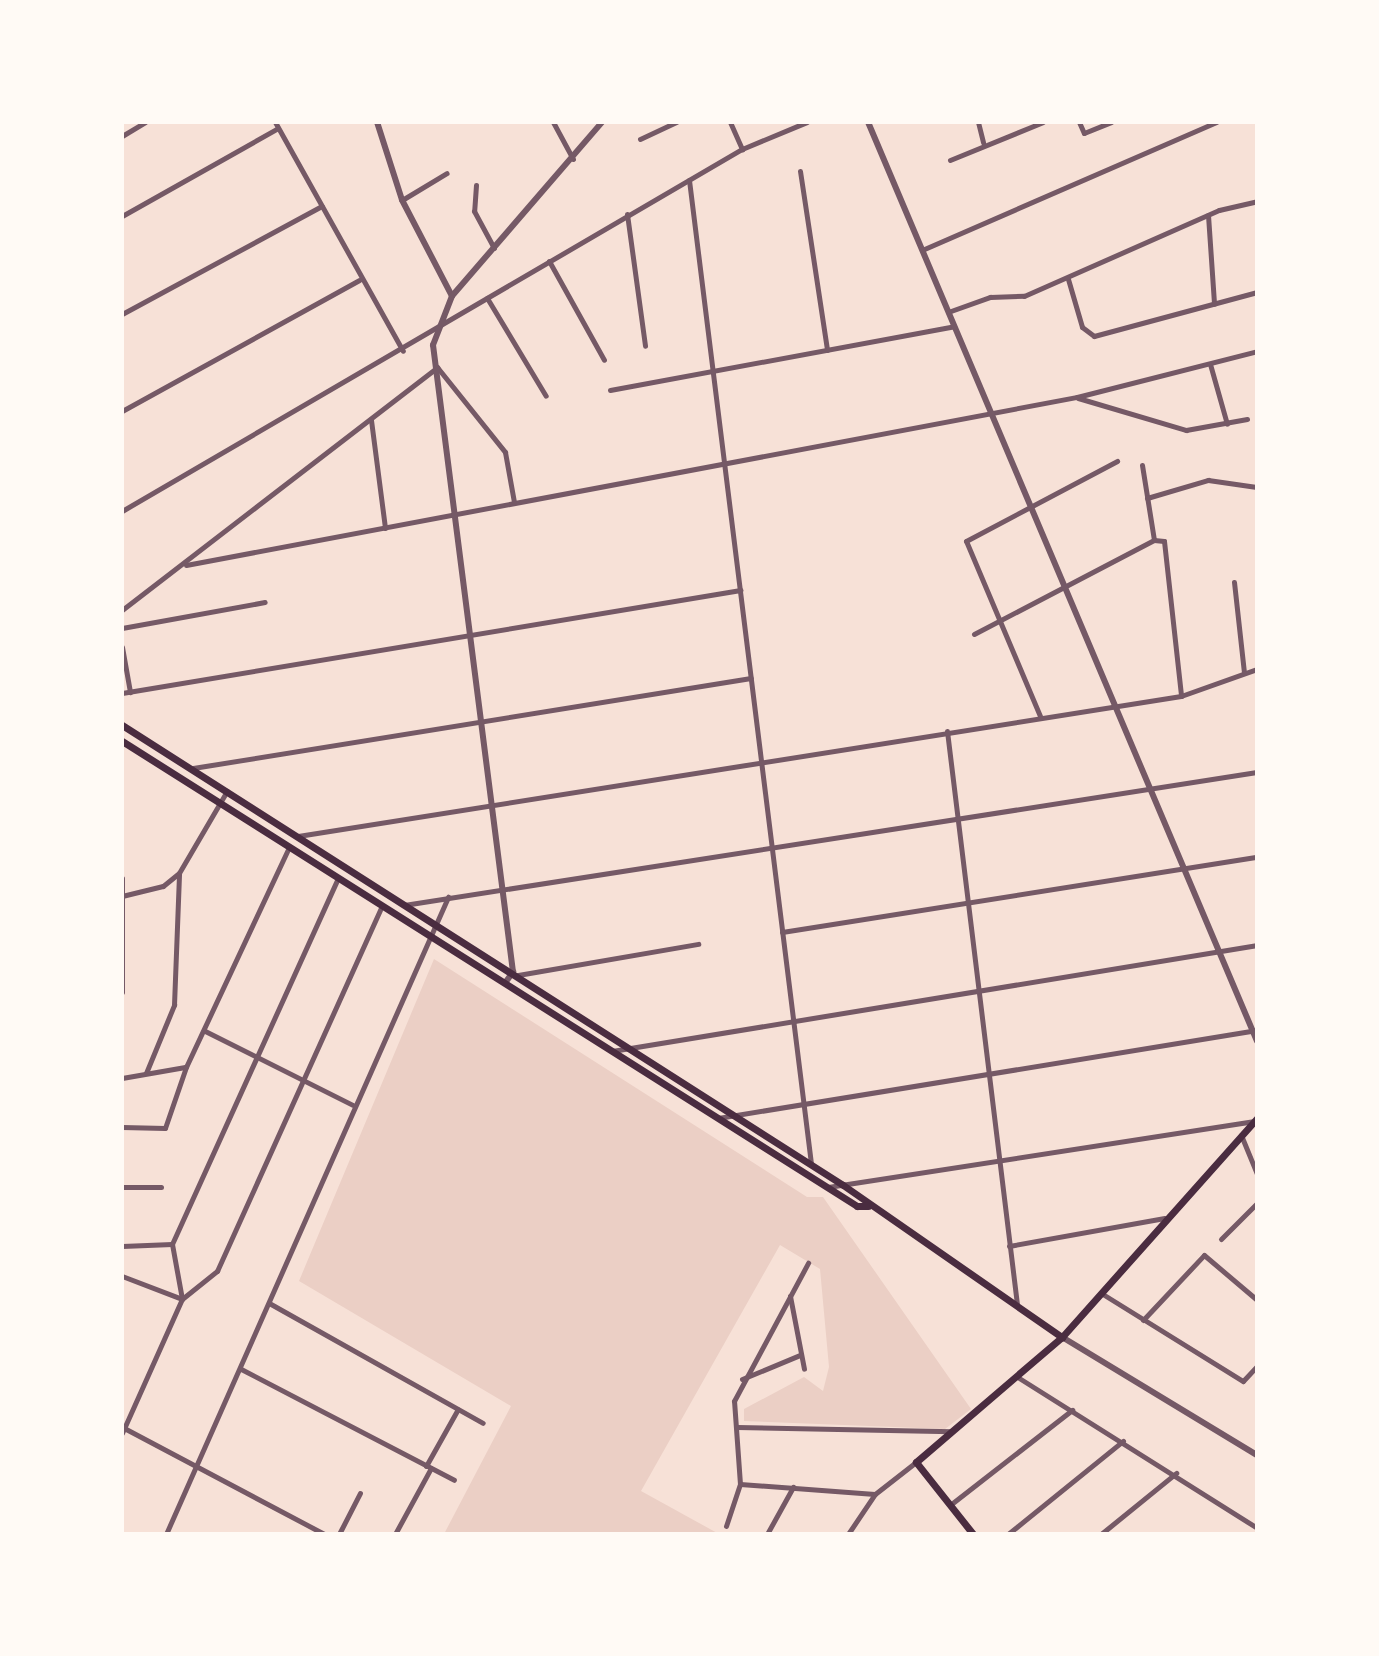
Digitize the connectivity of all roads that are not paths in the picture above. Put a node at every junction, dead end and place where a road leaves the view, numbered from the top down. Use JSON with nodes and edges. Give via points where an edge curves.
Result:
{"nodes":[{"id":1,"x":145,"y":122,"type":"edge"},
{"id":2,"x":377,"y":122,"type":"edge"},
{"id":3,"x":553,"y":122,"type":"edge"},
{"id":4,"x":602,"y":122,"type":"edge"},
{"id":5,"x":676,"y":122,"type":"edge"},
{"id":6,"x":730,"y":122,"type":"edge"},
{"id":7,"x":807,"y":122,"type":"edge"},
{"id":8,"x":868,"y":122,"type":"edge"},
{"id":9,"x":978,"y":122,"type":"edge"},
{"id":10,"x":1043,"y":122,"type":"edge"},
{"id":11,"x":1079,"y":122,"type":"edge"},
{"id":12,"x":1111,"y":122,"type":"edge"},
{"id":13,"x":1216,"y":122,"type":"edge"},
{"id":14,"x":794,"y":124,"type":"edge"},
{"id":15,"x":276,"y":125,"type":"edge"},
{"id":16,"x":665,"y":125,"type":"edge"},
{"id":17,"x":122,"y":136,"type":"edge"},
{"id":18,"x":640,"y":139,"type":"dead end"},
{"id":19,"x":983,"y":142,"type":"junction"},
{"id":20,"x":742,"y":149,"type":"junction"},
{"id":21,"x":573,"y":159,"type":"junction"},
{"id":22,"x":950,"y":160,"type":"dead end"},
{"id":23,"x":800,"y":171,"type":"dead end"},
{"id":24,"x":447,"y":173,"type":"dead end"},
{"id":25,"x":689,"y":180,"type":"junction"},
{"id":26,"x":476,"y":185,"type":"dead end"},
{"id":27,"x":402,"y":200,"type":"junction"},
{"id":28,"x":1257,"y":201,"type":"edge"},
{"id":29,"x":322,"y":206,"type":"junction"},
{"id":30,"x":627,"y":214,"type":"junction"},
{"id":31,"x":1208,"y":215,"type":"junction"},
{"id":32,"x":122,"y":216,"type":"edge"},
{"id":33,"x":494,"y":248,"type":"junction"},
{"id":34,"x":922,"y":250,"type":"junction"},
{"id":35,"x":549,"y":261,"type":"junction"},
{"id":36,"x":1068,"y":279,"type":"junction"},
{"id":37,"x":359,"y":280,"type":"junction"},
{"id":38,"x":1257,"y":292,"type":"edge"},
{"id":39,"x":452,"y":296,"type":"junction"},
{"id":40,"x":487,"y":297,"type":"junction"},
{"id":41,"x":1214,"y":304,"type":"junction"},
{"id":42,"x":948,"y":312,"type":"junction"},
{"id":43,"x":122,"y":314,"type":"edge"},
{"id":44,"x":439,"y":325,"type":"junction"},
{"id":45,"x":954,"y":326,"type":"junction"},
{"id":46,"x":645,"y":346,"type":"dead end"},
{"id":47,"x":827,"y":350,"type":"junction"},
{"id":48,"x":403,"y":351,"type":"junction"},
{"id":49,"x":1257,"y":351,"type":"edge"},
{"id":50,"x":604,"y":360,"type":"dead end"},
{"id":51,"x":1210,"y":364,"type":"junction"},
{"id":52,"x":437,"y":367,"type":"junction"},
{"id":53,"x":712,"y":371,"type":"junction"},
{"id":54,"x":610,"y":390,"type":"dead end"},
{"id":55,"x":546,"y":396,"type":"dead end"},
{"id":56,"x":1077,"y":397,"type":"junction"},
{"id":57,"x":122,"y":411,"type":"edge"},
{"id":58,"x":990,"y":412,"type":"junction"},
{"id":59,"x":371,"y":419,"type":"junction"},
{"id":60,"x":1247,"y":419,"type":"dead end"},
{"id":61,"x":1227,"y":424,"type":"junction"},
{"id":62,"x":723,"y":460,"type":"junction"},
{"id":63,"x":1117,"y":461,"type":"dead end"},
{"id":64,"x":1142,"y":465,"type":"dead end"},
{"id":65,"x":1257,"y":487,"type":"edge"},
{"id":66,"x":1147,"y":498,"type":"junction"},
{"id":67,"x":514,"y":502,"type":"junction"},
{"id":68,"x":1031,"y":507,"type":"junction"},
{"id":69,"x":122,"y":511,"type":"edge"},
{"id":70,"x":457,"y":514,"type":"junction"},
{"id":71,"x":385,"y":528,"type":"junction"},
{"id":72,"x":1154,"y":540,"type":"junction"},
{"id":73,"x":186,"y":565,"type":"junction"},
{"id":74,"x":1234,"y":582,"type":"dead end"},
{"id":75,"x":740,"y":590,"type":"junction"},
{"id":76,"x":1066,"y":590,"type":"junction"},
{"id":77,"x":265,"y":602,"type":"dead end"},
{"id":78,"x":122,"y":610,"type":"edge"},
{"id":79,"x":1000,"y":621,"type":"junction"},
{"id":80,"x":122,"y":628,"type":"edge"},
{"id":81,"x":974,"y":634,"type":"dead end"},
{"id":82,"x":472,"y":635,"type":"junction"},
{"id":83,"x":122,"y":647,"type":"edge"},
{"id":84,"x":1257,"y":669,"type":"edge"},
{"id":85,"x":1244,"y":673,"type":"junction"},
{"id":86,"x":751,"y":678,"type":"junction"},
{"id":87,"x":130,"y":692,"type":"junction"},
{"id":88,"x":122,"y":693,"type":"edge"},
{"id":89,"x":1181,"y":696,"type":"junction"},
{"id":90,"x":1115,"y":705,"type":"junction"},
{"id":91,"x":1040,"y":716,"type":"junction"},
{"id":92,"x":482,"y":717,"type":"junction"},
{"id":93,"x":122,"y":725,"type":"edge"},
{"id":94,"x":947,"y":731,"type":"junction"},
{"id":95,"x":122,"y":741,"type":"edge"},
{"id":96,"x":761,"y":759,"type":"junction"},
{"id":97,"x":193,"y":768,"type":"junction"},
{"id":98,"x":1257,"y":772,"type":"edge"},
{"id":99,"x":227,"y":791,"type":"junction"},
{"id":100,"x":1151,"y":791,"type":"junction"},
{"id":101,"x":493,"y":799,"type":"junction"},
{"id":102,"x":220,"y":801,"type":"junction"},
{"id":103,"x":957,"y":820,"type":"junction"},
{"id":104,"x":293,"y":837,"type":"junction"},
{"id":105,"x":289,"y":846,"type":"junction"},
{"id":106,"x":772,"y":847,"type":"junction"},
{"id":107,"x":1257,"y":857,"type":"edge"},
{"id":108,"x":1184,"y":870,"type":"junction"},
{"id":109,"x":179,"y":873,"type":"junction"},
{"id":110,"x":122,"y":878,"type":"edge"},
{"id":111,"x":338,"y":878,"type":"junction"},
{"id":112,"x":503,"y":889,"type":"junction"},
{"id":113,"x":124,"y":895,"type":"edge"},
{"id":114,"x":448,"y":897,"type":"junction"},
{"id":115,"x":967,"y":903,"type":"junction"},
{"id":116,"x":403,"y":905,"type":"junction"},
{"id":117,"x":382,"y":906,"type":"junction"},
{"id":118,"x":434,"y":924,"type":"junction"},
{"id":119,"x":782,"y":932,"type":"junction"},
{"id":120,"x":429,"y":935,"type":"junction"},
{"id":121,"x":698,"y":944,"type":"dead end"},
{"id":122,"x":1257,"y":945,"type":"edge"},
{"id":123,"x":1218,"y":950,"type":"junction"},
{"id":124,"x":516,"y":974,"type":"junction"},
{"id":125,"x":505,"y":983,"type":"junction"},
{"id":126,"x":978,"y":989,"type":"junction"},
{"id":127,"x":122,"y":992,"type":"edge"},
{"id":128,"x":793,"y":1020,"type":"junction"},
{"id":129,"x":1255,"y":1030,"type":"edge"},
{"id":130,"x":205,"y":1031,"type":"junction"},
{"id":131,"x":1257,"y":1041,"type":"edge"},
{"id":132,"x":631,"y":1047,"type":"junction"},
{"id":133,"x":612,"y":1051,"type":"junction"},
{"id":134,"x":255,"y":1056,"type":"junction"},
{"id":135,"x":186,"y":1067,"type":"junction"},
{"id":136,"x":146,"y":1073,"type":"junction"},
{"id":137,"x":988,"y":1074,"type":"junction"},
{"id":138,"x":122,"y":1078,"type":"edge"},
{"id":139,"x":305,"y":1083,"type":"junction"},
{"id":140,"x":688,"y":1083,"type":"junction"},
{"id":141,"x":681,"y":1095,"type":"junction"},
{"id":142,"x":804,"y":1104,"type":"junction"},
{"id":143,"x":353,"y":1105,"type":"junction"},
{"id":144,"x":736,"y":1115,"type":"junction"},
{"id":145,"x":718,"y":1118,"type":"junction"},
{"id":146,"x":1256,"y":1119,"type":"edge"},
{"id":147,"x":122,"y":1127,"type":"edge"},
{"id":148,"x":1241,"y":1135,"type":"junction"},
{"id":149,"x":999,"y":1160,"type":"junction"},
{"id":150,"x":811,"y":1164,"type":"junction"},
{"id":151,"x":1257,"y":1174,"type":"edge"},
{"id":152,"x":843,"y":1185,"type":"junction"},
{"id":153,"x":122,"y":1187,"type":"edge"},
{"id":154,"x":161,"y":1187,"type":"dead end"},
{"id":155,"x":827,"y":1187,"type":"junction"},
{"id":156,"x":1257,"y":1203,"type":"edge"},
{"id":157,"x":868,"y":1206,"type":"junction"},
{"id":158,"x":1165,"y":1218,"type":"junction"},
{"id":159,"x":1221,"y":1239,"type":"dead end"},
{"id":160,"x":172,"y":1244,"type":"junction"},
{"id":161,"x":122,"y":1246,"type":"edge"},
{"id":162,"x":1009,"y":1246,"type":"junction"},
{"id":163,"x":808,"y":1263,"type":"dead end"},
{"id":164,"x":122,"y":1276,"type":"edge"},
{"id":165,"x":1100,"y":1292,"type":"junction"},
{"id":166,"x":790,"y":1296,"type":"junction"},
{"id":167,"x":182,"y":1299,"type":"junction"},
{"id":168,"x":1257,"y":1300,"type":"edge"},
{"id":169,"x":269,"y":1303,"type":"junction"},
{"id":170,"x":1017,"y":1304,"type":"junction"},
{"id":171,"x":1143,"y":1321,"type":"junction"},
{"id":172,"x":1062,"y":1337,"type":"junction"},
{"id":173,"x":800,"y":1355,"type":"junction"},
{"id":174,"x":1257,"y":1366,"type":"edge"},
{"id":175,"x":241,"y":1369,"type":"junction"},
{"id":176,"x":804,"y":1369,"type":"dead end"},
{"id":177,"x":1019,"y":1378,"type":"junction"},
{"id":178,"x":742,"y":1380,"type":"junction"},
{"id":179,"x":458,"y":1409,"type":"junction"},
{"id":180,"x":1072,"y":1410,"type":"junction"},
{"id":181,"x":483,"y":1423,"type":"dead end"},
{"id":182,"x":737,"y":1427,"type":"junction"},
{"id":183,"x":123,"y":1430,"type":"edge"},
{"id":184,"x":953,"y":1431,"type":"junction"},
{"id":185,"x":1123,"y":1441,"type":"junction"},
{"id":186,"x":1257,"y":1455,"type":"edge"},
{"id":187,"x":916,"y":1462,"type":"junction"},
{"id":188,"x":428,"y":1467,"type":"junction"},
{"id":189,"x":198,"y":1470,"type":"junction"},
{"id":190,"x":1176,"y":1473,"type":"junction"},
{"id":191,"x":454,"y":1480,"type":"dead end"},
{"id":192,"x":740,"y":1484,"type":"junction"},
{"id":193,"x":793,"y":1487,"type":"junction"},
{"id":194,"x":360,"y":1493,"type":"dead end"},
{"id":195,"x":875,"y":1494,"type":"junction"},
{"id":196,"x":950,"y":1505,"type":"junction"},
{"id":197,"x":726,"y":1526,"type":"dead end"},
{"id":198,"x":1257,"y":1528,"type":"edge"},
{"id":199,"x":166,"y":1534,"type":"edge"},
{"id":200,"x":324,"y":1534,"type":"edge"},
{"id":201,"x":339,"y":1534,"type":"edge"},
{"id":202,"x":395,"y":1534,"type":"edge"},
{"id":203,"x":767,"y":1534,"type":"edge"},
{"id":204,"x":848,"y":1534,"type":"edge"},
{"id":205,"x":973,"y":1534,"type":"edge"},
{"id":206,"x":1008,"y":1534,"type":"edge"},
{"id":207,"x":1101,"y":1534,"type":"edge"}],
"edges":[{"from":1,"to":17,"type":"street"},
{"from":2,"to":27,"type":"street"},
{"from":3,"to":21,"type":"street"},
{"from":4,"to":21,"type":"street"},
{"from":5,"to":16,"type":"street"},
{"from":6,"to":20,"type":"street"},
{"from":7,"to":14,"type":"street"},
{"from":8,"to":34,"type":"street"},
{"from":9,"to":19,"type":"street"},
{"from":10,"to":19,"type":"street"},
{"from":11,"to":12,"type":"street","via":[[1084,133]]},
{"from":13,"to":34,"type":"street"},
{"from":14,"to":20,"type":"street"},
{"from":15,"to":29,"type":"street"},
{"from":15,"to":32,"type":"street"},
{"from":16,"to":18,"type":"street"},
{"from":19,"to":22,"type":"street"},
{"from":20,"to":25,"type":"street"},
{"from":21,"to":33,"type":"street"},
{"from":23,"to":47,"type":"street"},
{"from":24,"to":27,"type":"street"},
{"from":25,"to":30,"type":"street"},
{"from":25,"to":53,"type":"street"},
{"from":26,"to":33,"type":"street","via":[[474,211]]},
{"from":27,"to":39,"type":"street"},
{"from":28,"to":31,"type":"street"},
{"from":29,"to":37,"type":"street"},
{"from":29,"to":43,"type":"street"},
{"from":30,"to":35,"type":"street"},
{"from":30,"to":46,"type":"street"},
{"from":31,"to":36,"type":"street"},
{"from":31,"to":41,"type":"street"},
{"from":33,"to":39,"type":"street"},
{"from":34,"to":42,"type":"street"},
{"from":35,"to":40,"type":"street"},
{"from":35,"to":50,"type":"street"},
{"from":36,"to":41,"type":"street","via":[[1082,327],[1094,336]]},
{"from":36,"to":42,"type":"street"},
{"from":37,"to":48,"type":"street"},
{"from":37,"to":57,"type":"street"},
{"from":38,"to":41,"type":"street"},
{"from":39,"to":44,"type":"street"},
{"from":40,"to":44,"type":"street"},
{"from":40,"to":55,"type":"street"},
{"from":42,"to":45,"type":"street"},
{"from":44,"to":48,"type":"street"},
{"from":44,"to":52,"type":"street"},
{"from":45,"to":47,"type":"street"},
{"from":45,"to":58,"type":"street"},
{"from":47,"to":53,"type":"street"},
{"from":48,"to":69,"type":"street"},
{"from":49,"to":51,"type":"street"},
{"from":51,"to":56,"type":"street"},
{"from":51,"to":61,"type":"street"},
{"from":52,"to":59,"type":"street"},
{"from":52,"to":67,"type":"street","via":[[505,452]]},
{"from":52,"to":70,"type":"street"},
{"from":53,"to":54,"type":"street"},
{"from":53,"to":62,"type":"street"},
{"from":56,"to":58,"type":"street"},
{"from":56,"to":61,"type":"street","via":[[1186,430]]},
{"from":58,"to":62,"type":"street"},
{"from":58,"to":68,"type":"street"},
{"from":59,"to":71,"type":"street"},
{"from":59,"to":73,"type":"street"},
{"from":60,"to":61,"type":"street"},
{"from":62,"to":67,"type":"street"},
{"from":62,"to":75,"type":"street"},
{"from":63,"to":68,"type":"street"},
{"from":64,"to":66,"type":"street"},
{"from":65,"to":66,"type":"street","via":[[1208,480]]},
{"from":66,"to":72,"type":"street"},
{"from":67,"to":70,"type":"street"},
{"from":68,"to":76,"type":"street"},
{"from":68,"to":79,"type":"street","via":[[966,541]]},
{"from":70,"to":71,"type":"street"},
{"from":70,"to":82,"type":"street"},
{"from":71,"to":73,"type":"street"},
{"from":72,"to":76,"type":"street"},
{"from":72,"to":89,"type":"street","via":[[1164,541]]},
{"from":73,"to":78,"type":"street"},
{"from":74,"to":85,"type":"street"},
{"from":75,"to":82,"type":"street"},
{"from":75,"to":86,"type":"street"},
{"from":76,"to":79,"type":"street"},
{"from":76,"to":90,"type":"street"},
{"from":77,"to":80,"type":"street"},
{"from":79,"to":81,"type":"street"},
{"from":79,"to":91,"type":"street"},
{"from":82,"to":87,"type":"street"},
{"from":82,"to":92,"type":"street"},
{"from":83,"to":87,"type":"street"},
{"from":84,"to":85,"type":"street"},
{"from":85,"to":89,"type":"street"},
{"from":86,"to":92,"type":"street"},
{"from":86,"to":96,"type":"street"},
{"from":87,"to":88,"type":"street"},
{"from":89,"to":90,"type":"street"},
{"from":90,"to":91,"type":"street"},
{"from":90,"to":100,"type":"street"},
{"from":91,"to":94,"type":"street"},
{"from":92,"to":97,"type":"street"},
{"from":92,"to":101,"type":"street"},
{"from":93,"to":97,"type":"main road"},
{"from":94,"to":96,"type":"street"},
{"from":94,"to":103,"type":"street"},
{"from":95,"to":102,"type":"main road"},
{"from":96,"to":101,"type":"street"},
{"from":96,"to":106,"type":"street"},
{"from":97,"to":99,"type":"main road"},
{"from":98,"to":100,"type":"street"},
{"from":99,"to":102,"type":"street"},
{"from":99,"to":104,"type":"main road"},
{"from":100,"to":103,"type":"street"},
{"from":100,"to":108,"type":"street"},
{"from":101,"to":104,"type":"street"},
{"from":101,"to":112,"type":"street"},
{"from":102,"to":105,"type":"main road"},
{"from":102,"to":109,"type":"street"},
{"from":103,"to":106,"type":"street"},
{"from":103,"to":115,"type":"street"},
{"from":104,"to":116,"type":"main road"},
{"from":105,"to":111,"type":"main road"},
{"from":105,"to":130,"type":"street"},
{"from":106,"to":112,"type":"street"},
{"from":106,"to":119,"type":"street"},
{"from":107,"to":108,"type":"street"},
{"from":108,"to":115,"type":"street"},
{"from":108,"to":123,"type":"street"},
{"from":109,"to":113,"type":"street","via":[[163,886]]},
{"from":109,"to":136,"type":"street","via":[[174,1005]]},
{"from":110,"to":113,"type":"street"},
{"from":111,"to":117,"type":"main road"},
{"from":111,"to":134,"type":"street"},
{"from":112,"to":114,"type":"street"},
{"from":112,"to":124,"type":"street"},
{"from":113,"to":127,"type":"street"},
{"from":114,"to":116,"type":"street"},
{"from":114,"to":118,"type":"street"},
{"from":115,"to":119,"type":"street"},
{"from":115,"to":126,"type":"street"},
{"from":116,"to":118,"type":"main road"},
{"from":117,"to":120,"type":"main road"},
{"from":117,"to":139,"type":"street"},
{"from":118,"to":120,"type":"street"},
{"from":118,"to":124,"type":"main road"},
{"from":119,"to":128,"type":"street"},
{"from":120,"to":125,"type":"main road"},
{"from":120,"to":143,"type":"street"},
{"from":121,"to":124,"type":"street"},
{"from":122,"to":123,"type":"street"},
{"from":123,"to":126,"type":"street"},
{"from":123,"to":129,"type":"street"},
{"from":124,"to":125,"type":"street"},
{"from":124,"to":132,"type":"main road"},
{"from":125,"to":133,"type":"main road"},
{"from":126,"to":128,"type":"street"},
{"from":126,"to":137,"type":"street"},
{"from":128,"to":132,"type":"street"},
{"from":128,"to":142,"type":"street"},
{"from":129,"to":131,"type":"street"},
{"from":129,"to":137,"type":"street"},
{"from":130,"to":134,"type":"street"},
{"from":130,"to":135,"type":"street"},
{"from":132,"to":133,"type":"street"},
{"from":132,"to":140,"type":"main road"},
{"from":133,"to":141,"type":"main road"},
{"from":134,"to":139,"type":"street"},
{"from":134,"to":160,"type":"street"},
{"from":135,"to":136,"type":"street"},
{"from":135,"to":147,"type":"street","via":[[165,1128]]},
{"from":136,"to":138,"type":"street"},
{"from":137,"to":142,"type":"street"},
{"from":137,"to":149,"type":"street"},
{"from":139,"to":143,"type":"street"},
{"from":139,"to":167,"type":"street","via":[[217,1271]]},
{"from":140,"to":141,"type":"main road"},
{"from":140,"to":144,"type":"main road"},
{"from":141,"to":145,"type":"main road"},
{"from":142,"to":144,"type":"street"},
{"from":142,"to":150,"type":"street"},
{"from":143,"to":169,"type":"street"},
{"from":144,"to":145,"type":"street"},
{"from":144,"to":150,"type":"main road"},
{"from":145,"to":155,"type":"main road"},
{"from":146,"to":148,"type":"main road"},
{"from":146,"to":149,"type":"street"},
{"from":148,"to":151,"type":"street"},
{"from":148,"to":158,"type":"main road"},
{"from":149,"to":152,"type":"street"},
{"from":149,"to":162,"type":"street"},
{"from":150,"to":152,"type":"main road"},
{"from":152,"to":155,"type":"street"},
{"from":152,"to":157,"type":"main road"},
{"from":153,"to":154,"type":"street"},
{"from":155,"to":157,"type":"main road"},
{"from":156,"to":159,"type":"street"},
{"from":157,"to":170,"type":"main road"},
{"from":158,"to":162,"type":"street"},
{"from":158,"to":165,"type":"main road"},
{"from":160,"to":161,"type":"street"},
{"from":160,"to":167,"type":"street"},
{"from":162,"to":170,"type":"street"},
{"from":163,"to":166,"type":"street"},
{"from":164,"to":167,"type":"street"},
{"from":165,"to":171,"type":"street"},
{"from":165,"to":172,"type":"main road"},
{"from":166,"to":173,"type":"street"},
{"from":166,"to":178,"type":"street"},
{"from":167,"to":183,"type":"street"},
{"from":168,"to":171,"type":"street","via":[[1204,1255]]},
{"from":169,"to":175,"type":"street"},
{"from":169,"to":179,"type":"street"},
{"from":170,"to":172,"type":"main road"},
{"from":171,"to":174,"type":"street","via":[[1243,1381]]},
{"from":172,"to":177,"type":"main road"},
{"from":172,"to":186,"type":"street"},
{"from":173,"to":176,"type":"street"},
{"from":173,"to":178,"type":"street"},
{"from":175,"to":188,"type":"street"},
{"from":175,"to":189,"type":"street"},
{"from":177,"to":180,"type":"street"},
{"from":177,"to":184,"type":"main road"},
{"from":178,"to":182,"type":"street"},
{"from":179,"to":181,"type":"street"},
{"from":179,"to":188,"type":"street"},
{"from":180,"to":185,"type":"street"},
{"from":180,"to":196,"type":"street"},
{"from":182,"to":184,"type":"street"},
{"from":182,"to":192,"type":"street"},
{"from":183,"to":189,"type":"street"},
{"from":184,"to":187,"type":"main road"},
{"from":185,"to":190,"type":"street"},
{"from":185,"to":206,"type":"street"},
{"from":187,"to":195,"type":"street"},
{"from":187,"to":196,"type":"main road"},
{"from":188,"to":191,"type":"street"},
{"from":188,"to":202,"type":"street"},
{"from":189,"to":199,"type":"street"},
{"from":189,"to":200,"type":"street"},
{"from":190,"to":198,"type":"street"},
{"from":190,"to":207,"type":"street"},
{"from":192,"to":193,"type":"street"},
{"from":192,"to":197,"type":"street"},
{"from":193,"to":195,"type":"street"},
{"from":193,"to":203,"type":"street"},
{"from":194,"to":201,"type":"street"},
{"from":195,"to":204,"type":"street"},
{"from":196,"to":205,"type":"main road"}]}
